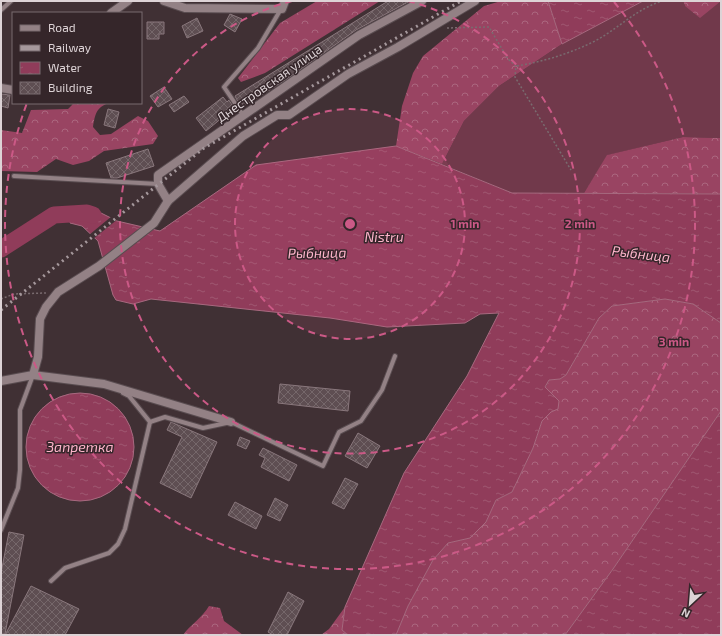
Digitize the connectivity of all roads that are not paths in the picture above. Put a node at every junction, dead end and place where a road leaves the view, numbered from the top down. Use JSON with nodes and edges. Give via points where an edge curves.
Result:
{"nodes":[{"id":1,"x":11,"y":1,"type":"edge"},
{"id":2,"x":128,"y":1,"type":"edge"},
{"id":3,"x":164,"y":1,"type":"edge"},
{"id":4,"x":422,"y":1,"type":"edge"},
{"id":5,"x":475,"y":1,"type":"edge"},
{"id":6,"x":283,"y":5,"type":"edge"},
{"id":7,"x":1,"y":10,"type":"edge"},
{"id":8,"x":112,"y":12,"type":"edge"},
{"id":9,"x":1,"y":88,"type":"edge"},
{"id":10,"x":12,"y":90,"type":"edge"},
{"id":11,"x":243,"y":115,"type":"junction"},
{"id":12,"x":14,"y":176,"type":"dead end"},
{"id":13,"x":158,"y":184,"type":"junction"},
{"id":14,"x":168,"y":201,"type":"junction"},
{"id":15,"x":395,"y":356,"type":"dead end"},
{"id":16,"x":33,"y":375,"type":"junction"},
{"id":17,"x":1,"y":381,"type":"edge"},
{"id":18,"x":104,"y":384,"type":"junction"},
{"id":19,"x":150,"y":422,"type":"junction"},
{"id":20,"x":231,"y":422,"type":"junction"},
{"id":21,"x":1,"y":530,"type":"edge"},
{"id":22,"x":52,"y":581,"type":"dead end"}],
"edges":[{"from":1,"to":7,"type":"lane"},
{"from":2,"to":8,"type":"street"},
{"from":3,"to":6,"type":"street","via":[[186,8]]},
{"from":4,"to":11,"type":"street","name":"Днестровская улица","via":[[359,34]]},
{"from":5,"to":14,"type":"street","via":[[348,74],[289,115],[277,115],[243,136]]},
{"from":6,"to":11,"type":"lane","via":[[258,48],[224,87]]},
{"from":9,"to":10,"type":"street"},
{"from":11,"to":13,"type":"street","name":"Днестровская улица","via":[[158,175]]},
{"from":12,"to":13,"type":"lane"},
{"from":13,"to":14,"type":"street"},
{"from":14,"to":16,"type":"street","via":[[154,223],[99,266],[58,292],[46,307],[40,319],[38,357]]},
{"from":15,"to":20,"type":"lane","via":[[382,390],[361,421],[339,432],[323,466]]},
{"from":16,"to":17,"type":"street"},
{"from":16,"to":18,"type":"street"},
{"from":16,"to":21,"type":"lane","via":[[20,410],[18,488]]},
{"from":18,"to":19,"type":"lane","via":[[129,396]]},
{"from":18,"to":20,"type":"street"},
{"from":19,"to":20,"type":"lane","via":[[165,417],[203,428]]},
{"from":19,"to":22,"type":"lane","via":[[126,529],[118,544],[109,553],[65,568]]}]}
